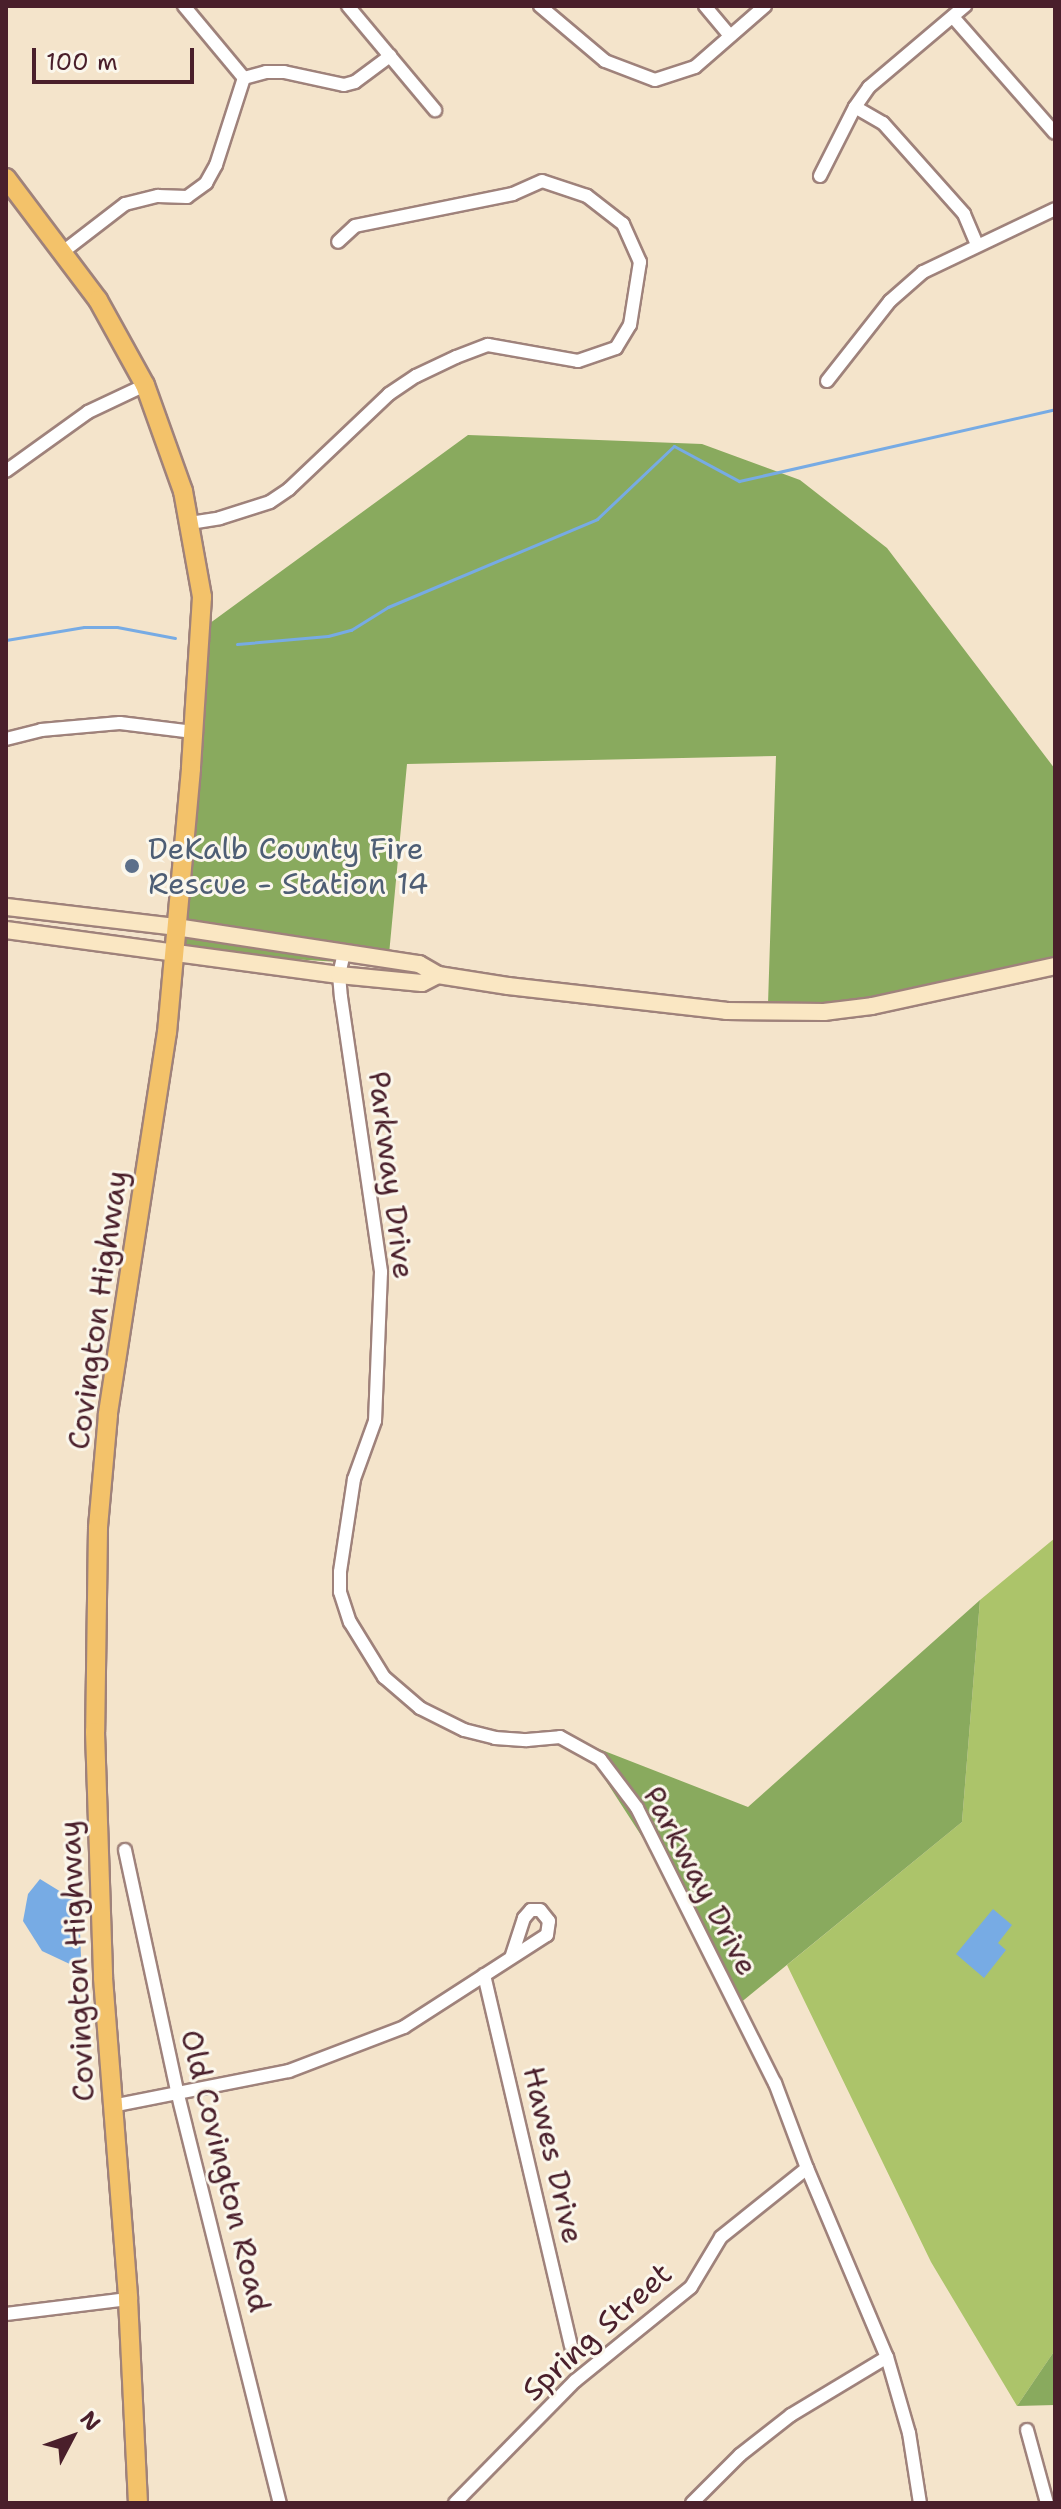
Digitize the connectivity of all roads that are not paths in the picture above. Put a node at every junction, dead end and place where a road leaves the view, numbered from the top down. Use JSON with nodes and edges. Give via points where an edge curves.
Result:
{"nodes":[{"id":1,"x":184,"y":6,"type":"edge"},
{"id":2,"x":348,"y":6,"type":"edge"},
{"id":3,"x":540,"y":6,"type":"edge"},
{"id":4,"x":705,"y":6,"type":"edge"},
{"id":5,"x":765,"y":6,"type":"edge"},
{"id":6,"x":965,"y":6,"type":"edge"},
{"id":7,"x":953,"y":17,"type":"junction"},
{"id":8,"x":730,"y":36,"type":"junction"},
{"id":9,"x":390,"y":56,"type":"junction"},
{"id":10,"x":244,"y":78,"type":"junction"},
{"id":11,"x":855,"y":107,"type":"junction"},
{"id":12,"x":435,"y":110,"type":"dead end"},
{"id":13,"x":1055,"y":133,"type":"edge"},
{"id":14,"x":820,"y":176,"type":"dead end"},
{"id":15,"x":6,"y":178,"type":"edge"},
{"id":16,"x":1055,"y":209,"type":"edge"},
{"id":17,"x":338,"y":242,"type":"dead end"},
{"id":18,"x":977,"y":244,"type":"junction"},
{"id":19,"x":64,"y":251,"type":"junction"},
{"id":20,"x":827,"y":381,"type":"dead end"},
{"id":21,"x":145,"y":385,"type":"junction"},
{"id":22,"x":6,"y":471,"type":"edge"},
{"id":23,"x":190,"y":523,"type":"junction"},
{"id":24,"x":193,"y":732,"type":"junction"},
{"id":25,"x":6,"y":739,"type":"edge"},
{"id":26,"x":6,"y":907,"type":"edge"},
{"id":27,"x":176,"y":927,"type":"junction"},
{"id":28,"x":6,"y":930,"type":"edge"},
{"id":29,"x":174,"y":952,"type":"junction"},
{"id":30,"x":344,"y":953,"type":"junction"},
{"id":31,"x":1055,"y":966,"type":"edge"},
{"id":32,"x":339,"y":975,"type":"junction"},
{"id":33,"x":438,"y":975,"type":"junction"},
{"id":34,"x":125,"y":1850,"type":"dead end"},
{"id":35,"x":512,"y":1956,"type":"dead end"},
{"id":36,"x":484,"y":1975,"type":"junction"},
{"id":37,"x":178,"y":2095,"type":"junction"},
{"id":38,"x":112,"y":2106,"type":"junction"},
{"id":39,"x":807,"y":2168,"type":"junction"},
{"id":40,"x":128,"y":2299,"type":"junction"},
{"id":41,"x":6,"y":2314,"type":"edge"},
{"id":42,"x":571,"y":2346,"type":"dead end"},
{"id":43,"x":887,"y":2357,"type":"junction"},
{"id":44,"x":1027,"y":2430,"type":"dead end"},
{"id":45,"x":138,"y":2503,"type":"edge"},
{"id":46,"x":280,"y":2503,"type":"edge"},
{"id":47,"x":455,"y":2503,"type":"edge"},
{"id":48,"x":692,"y":2503,"type":"edge"},
{"id":49,"x":920,"y":2503,"type":"edge"},
{"id":50,"x":1047,"y":2503,"type":"edge"}],
"edges":[{"from":1,"to":10,"type":"street"},
{"from":2,"to":9,"type":"street"},
{"from":3,"to":8,"type":"street","via":[[605,61],[655,80],[695,67]]},
{"from":4,"to":8,"type":"street"},
{"from":5,"to":8,"type":"street"},
{"from":6,"to":7,"type":"street"},
{"from":7,"to":11,"type":"street","via":[[869,87]]},
{"from":7,"to":13,"type":"street"},
{"from":9,"to":10,"type":"street","via":[[344,85],[284,72]]},
{"from":9,"to":12,"type":"street"},
{"from":10,"to":19,"type":"street","via":[[206,183],[187,197],[158,196],[125,204]]},
{"from":11,"to":14,"type":"street"},
{"from":11,"to":18,"type":"street","via":[[883,123],[964,214]]},
{"from":15,"to":19,"type":"main road","name":"Covington Highway"},
{"from":16,"to":18,"type":"street"},
{"from":17,"to":23,"type":"street","via":[[355,226],[513,194],[542,181],[587,196],[623,224],[640,262],[630,325],[616,348],[578,361],[488,345],[456,357],[389,394],[270,502]]},
{"from":18,"to":20,"type":"street","via":[[923,272],[890,301]]},
{"from":19,"to":21,"type":"main road","name":"Covington Highway"},
{"from":21,"to":22,"type":"street","via":[[88,412]]},
{"from":21,"to":23,"type":"main road","name":"Covington Highway","via":[[174,460]]},
{"from":23,"to":24,"type":"main road","name":"Covington Highway","via":[[202,597]]},
{"from":24,"to":25,"type":"street","via":[[120,723],[41,730]]},
{"from":24,"to":27,"type":"main road","name":"Covington Highway"},
{"from":26,"to":27,"type":"main road"},
{"from":27,"to":29,"type":"main road","name":"Covington Highway"},
{"from":27,"to":30,"type":"main road"},
{"from":28,"to":29,"type":"main road"},
{"from":29,"to":32,"type":"main road"},
{"from":29,"to":38,"type":"main road","name":"Covington Highway","via":[[167,1032],[108,1415],[98,1528],[95,1732]]},
{"from":30,"to":32,"type":"street","name":"Parkway Drive"},
{"from":30,"to":33,"type":"main road","via":[[419,964]]},
{"from":31,"to":33,"type":"main road","via":[[921,997],[824,1012],[685,1007]]},
{"from":32,"to":33,"type":"main road","via":[[422,983]]},
{"from":32,"to":39,"type":"street","name":"Parkway Drive","via":[[381,1272],[375,1421],[354,1479],[340,1572],[350,1622],[384,1677],[434,1717],[495,1738],[560,1737],[600,1759],[644,1821],[775,2083]]},
{"from":34,"to":37,"type":"street","name":"Old Covington Road"},
{"from":35,"to":36,"type":"street"},
{"from":36,"to":37,"type":"street","via":[[391,2032],[289,2071]]},
{"from":36,"to":42,"type":"street","name":"Hawes Drive"},
{"from":37,"to":38,"type":"street"},
{"from":37,"to":46,"type":"street","name":"Old Covington Road"},
{"from":38,"to":40,"type":"main road","name":"Covington Highway"},
{"from":39,"to":43,"type":"street","name":"Parkway Drive"},
{"from":39,"to":47,"type":"street","name":"Spring Street","via":[[721,2237],[691,2287],[575,2381]]},
{"from":40,"to":41,"type":"street"},
{"from":40,"to":45,"type":"main road","name":"Covington Highway"},
{"from":43,"to":48,"type":"street","via":[[791,2415]]},
{"from":43,"to":49,"type":"street","name":"Parkway Drive","via":[[909,2433]]},
{"from":44,"to":50,"type":"street"}]}
